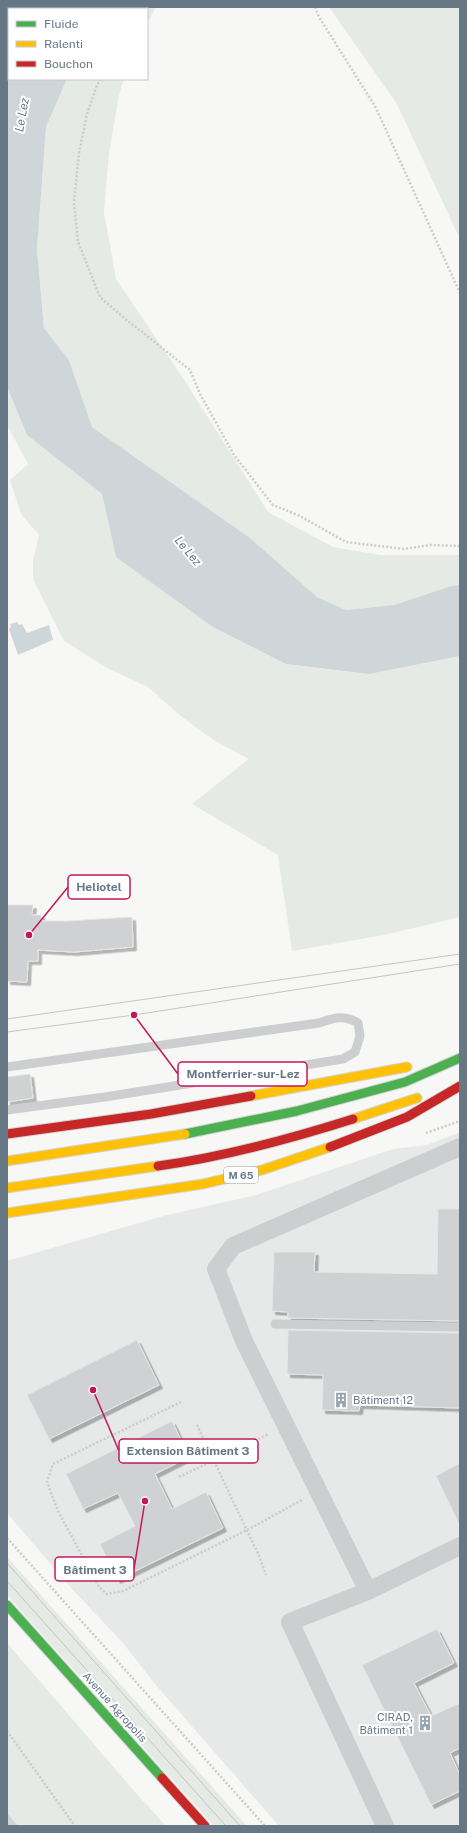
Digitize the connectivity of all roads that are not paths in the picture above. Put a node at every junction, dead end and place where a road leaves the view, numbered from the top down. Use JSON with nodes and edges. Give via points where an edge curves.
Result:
{"nodes":[{"id":1,"x":460,"y":1051,"type":"edge"},
{"id":2,"x":460,"y":1058,"type":"edge"},
{"id":3,"x":7,"y":1067,"type":"edge"},
{"id":4,"x":460,"y":1085,"type":"edge"},
{"id":5,"x":7,"y":1110,"type":"edge"},
{"id":6,"x":7,"y":1134,"type":"edge"},
{"id":7,"x":460,"y":1147,"type":"edge"},
{"id":8,"x":7,"y":1161,"type":"edge"},
{"id":9,"x":7,"y":1188,"type":"edge"},
{"id":10,"x":7,"y":1213,"type":"edge"},
{"id":11,"x":275,"y":1324,"type":"dead end"},
{"id":12,"x":460,"y":1327,"type":"edge"},
{"id":13,"x":460,"y":1546,"type":"edge"},
{"id":14,"x":368,"y":1591,"type":"junction"},
{"id":15,"x":7,"y":1605,"type":"edge"},
{"id":16,"x":205,"y":1826,"type":"edge"},
{"id":17,"x":385,"y":1826,"type":"edge"}],
"edges":[{"from":1,"to":6,"type":"main road","via":[[393,1070],[151,1114]]},
{"from":2,"to":8,"type":"main road","via":[[405,1082],[297,1111],[173,1137]]},
{"from":3,"to":5,"type":"lane","via":[[319,1023],[336,1017],[350,1018],[358,1023],[360,1036],[355,1052],[343,1059]]},
{"from":4,"to":9,"type":"main road","number":"M 65","via":[[306,1134],[181,1163]]},
{"from":4,"to":10,"type":"main road","number":"M 65","via":[[407,1117],[262,1170],[204,1184]]},
{"from":7,"to":14,"type":"street","via":[[232,1246],[216,1269],[244,1341]]},
{"from":11,"to":12,"type":"lane"},
{"from":13,"to":14,"type":"street"},
{"from":14,"to":17,"type":"street","via":[[290,1622]]},
{"from":15,"to":16,"type":"main road","name":"Avenue Agropolis"}]}
